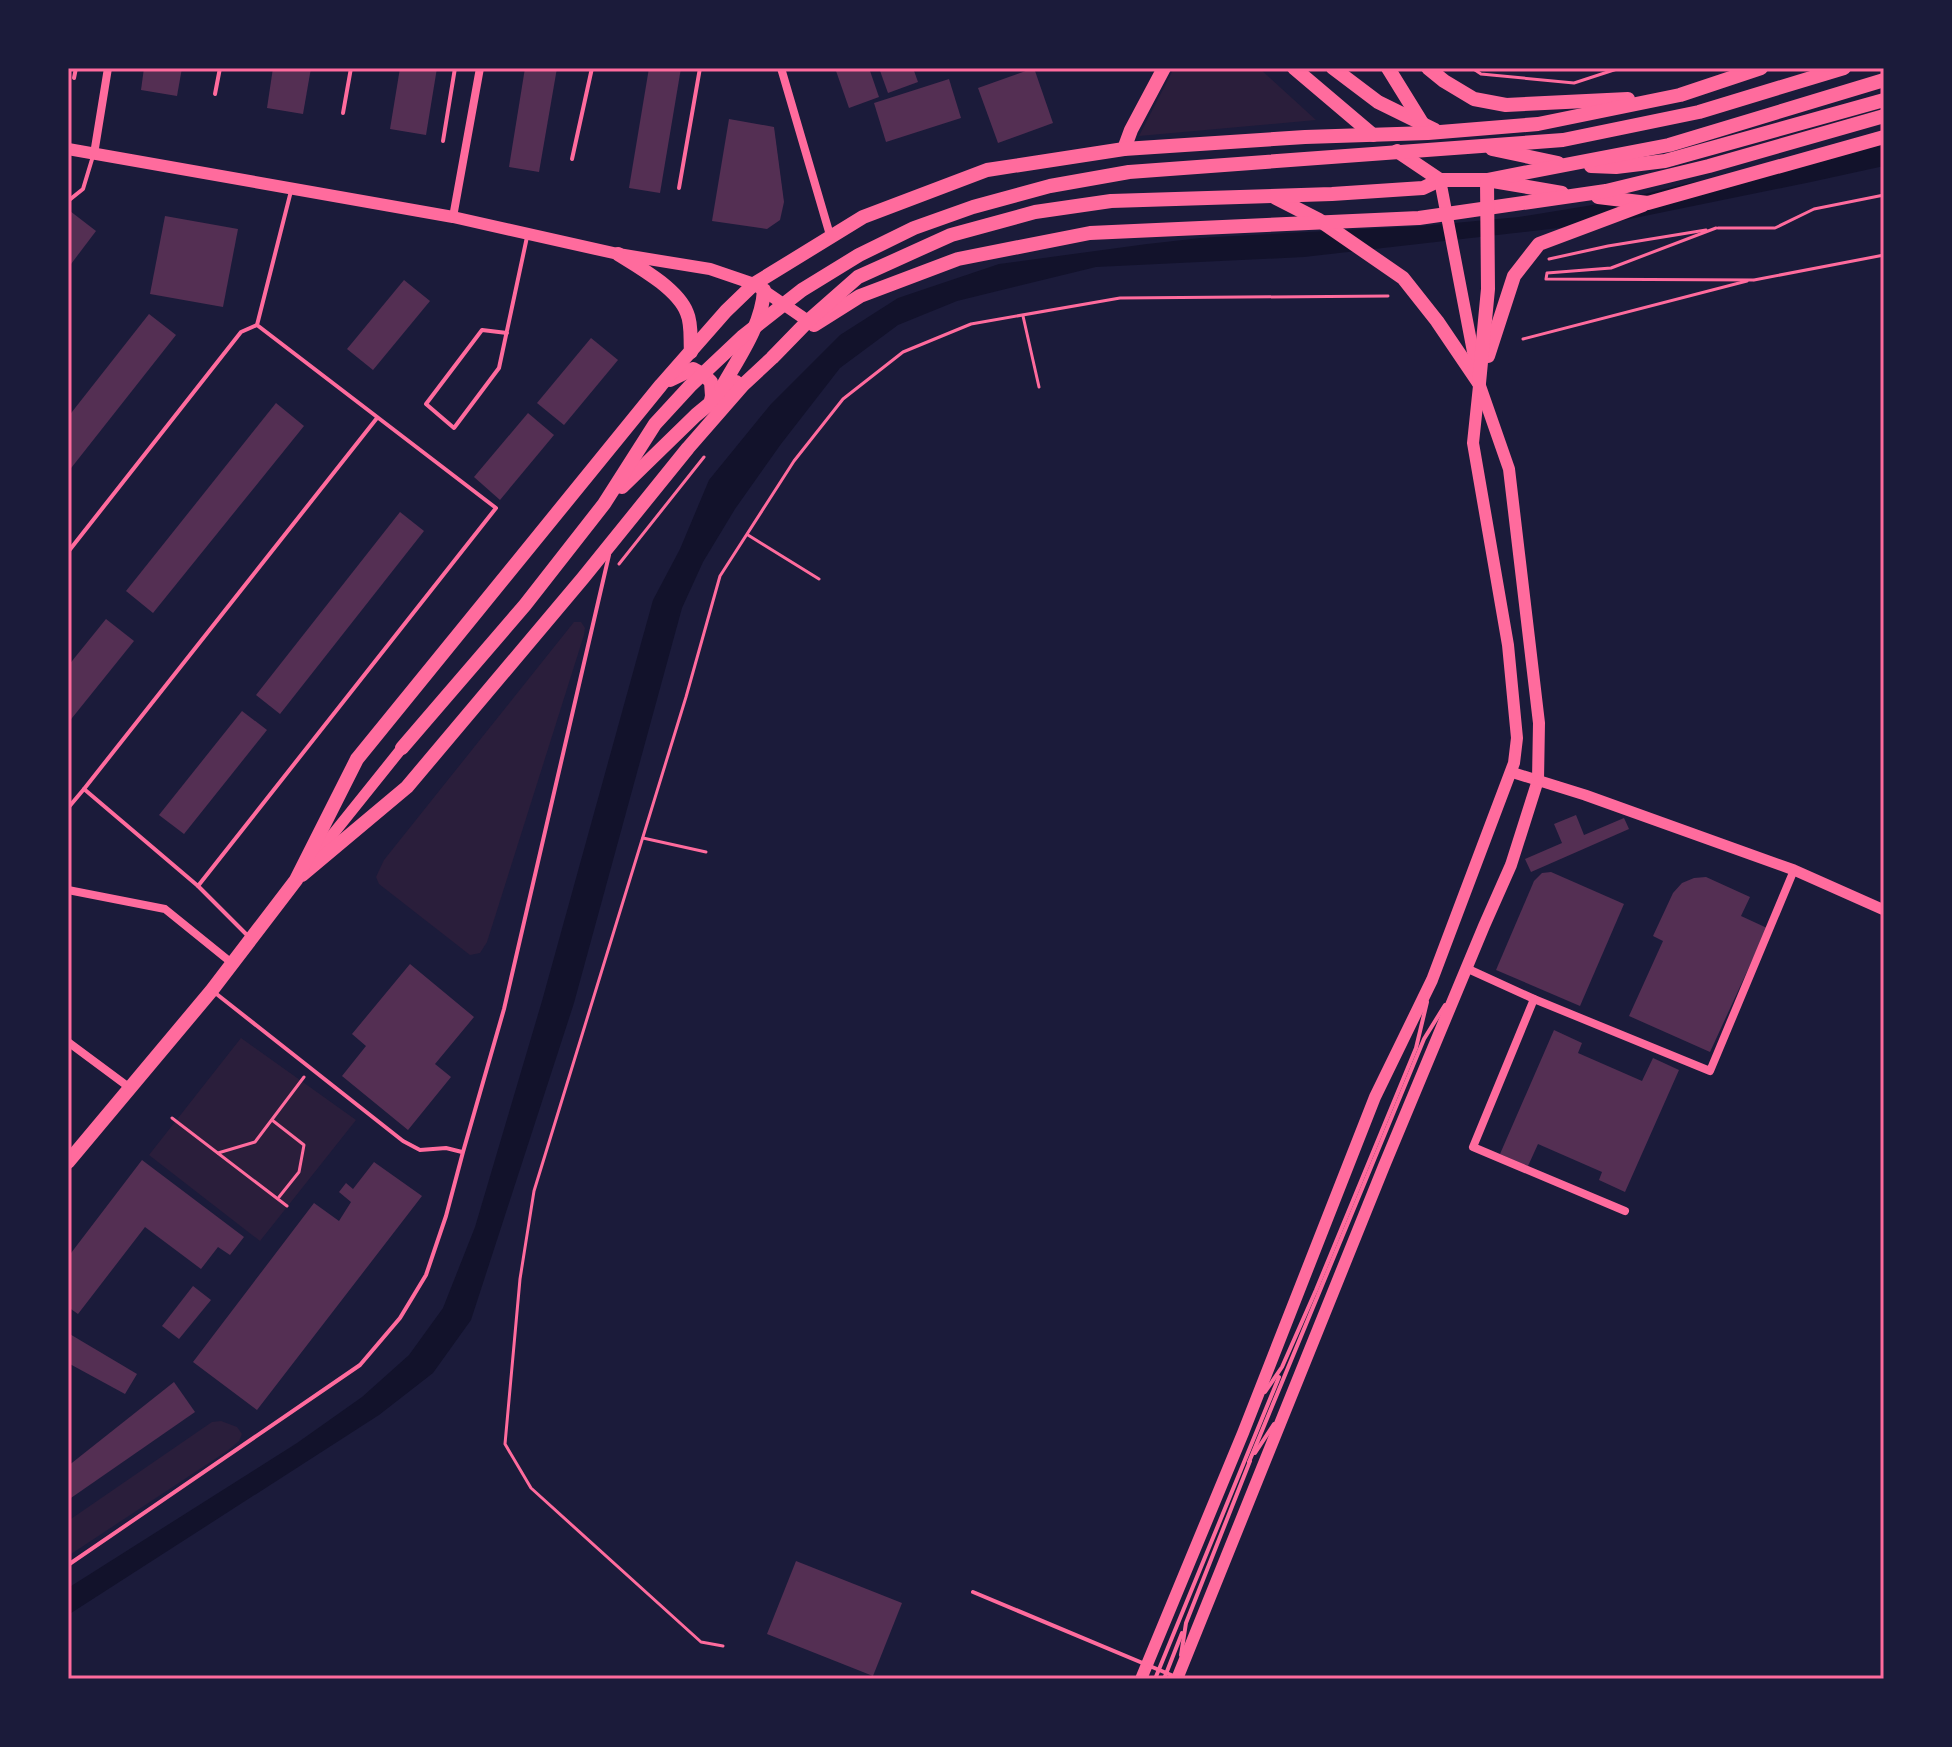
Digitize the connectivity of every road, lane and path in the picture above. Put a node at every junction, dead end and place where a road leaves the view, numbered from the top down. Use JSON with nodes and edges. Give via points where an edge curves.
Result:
{"nodes":[{"id":1,"x":76,"y":68,"type":"edge"},
{"id":2,"x":108,"y":68,"type":"edge"},
{"id":3,"x":220,"y":68,"type":"edge"},
{"id":4,"x":351,"y":68,"type":"edge"},
{"id":5,"x":455,"y":68,"type":"edge"},
{"id":6,"x":480,"y":68,"type":"edge"},
{"id":7,"x":592,"y":68,"type":"edge"},
{"id":8,"x":700,"y":68,"type":"edge"},
{"id":9,"x":781,"y":68,"type":"edge"},
{"id":10,"x":1164,"y":68,"type":"edge"},
{"id":11,"x":1294,"y":68,"type":"edge"},
{"id":12,"x":1333,"y":68,"type":"edge"},
{"id":13,"x":1388,"y":68,"type":"edge"},
{"id":14,"x":1428,"y":68,"type":"edge"},
{"id":15,"x":1472,"y":68,"type":"edge"},
{"id":16,"x":1620,"y":68,"type":"edge"},
{"id":17,"x":1761,"y":68,"type":"edge"},
{"id":18,"x":1844,"y":68,"type":"edge"},
{"id":19,"x":74,"y":78,"type":"dead end"},
{"id":20,"x":1884,"y":80,"type":"edge"},
{"id":21,"x":215,"y":94,"type":"dead end"},
{"id":22,"x":1680,"y":95,"type":"junction"},
{"id":23,"x":1884,"y":100,"type":"edge"},
{"id":24,"x":343,"y":113,"type":"dead end"},
{"id":25,"x":1884,"y":116,"type":"edge"},
{"id":26,"x":1428,"y":133,"type":"junction"},
{"id":27,"x":1371,"y":134,"type":"junction"},
{"id":28,"x":1884,"y":137,"type":"edge"},
{"id":29,"x":443,"y":141,"type":"dead end"},
{"id":30,"x":68,"y":149,"type":"edge"},
{"id":31,"x":1124,"y":149,"type":"junction"},
{"id":32,"x":94,"y":154,"type":"junction"},
{"id":33,"x":572,"y":159,"type":"dead end"},
{"id":34,"x":1440,"y":180,"type":"junction"},
{"id":35,"x":1487,"y":180,"type":"junction"},
{"id":36,"x":291,"y":188,"type":"junction"},
{"id":37,"x":679,"y":188,"type":"dead end"},
{"id":38,"x":1884,"y":195,"type":"edge"},
{"id":39,"x":1272,"y":196,"type":"junction"},
{"id":40,"x":68,"y":201,"type":"edge"},
{"id":41,"x":1648,"y":203,"type":"junction"},
{"id":42,"x":453,"y":217,"type":"junction"},
{"id":43,"x":1716,"y":228,"type":"junction"},
{"id":44,"x":528,"y":235,"type":"junction"},
{"id":45,"x":830,"y":235,"type":"junction"},
{"id":46,"x":618,"y":254,"type":"junction"},
{"id":47,"x":1884,"y":255,"type":"edge"},
{"id":48,"x":1540,"y":261,"type":"dead end"},
{"id":49,"x":1753,"y":280,"type":"junction"},
{"id":50,"x":759,"y":287,"type":"junction"},
{"id":51,"x":1388,"y":296,"type":"dead end"},
{"id":52,"x":1022,"y":315,"type":"junction"},
{"id":53,"x":808,"y":321,"type":"junction"},
{"id":54,"x":257,"y":325,"type":"junction"},
{"id":55,"x":507,"y":333,"type":"junction"},
{"id":56,"x":1523,"y":339,"type":"dead end"},
{"id":57,"x":691,"y":352,"type":"junction"},
{"id":58,"x":1479,"y":383,"type":"junction"},
{"id":59,"x":661,"y":385,"type":"junction"},
{"id":60,"x":1039,"y":387,"type":"dead end"},
{"id":61,"x":708,"y":414,"type":"junction"},
{"id":62,"x":377,"y":418,"type":"junction"},
{"id":63,"x":688,"y":448,"type":"junction"},
{"id":64,"x":704,"y":457,"type":"dead end"},
{"id":65,"x":604,"y":504,"type":"junction"},
{"id":66,"x":747,"y":534,"type":"junction"},
{"id":67,"x":613,"y":541,"type":"junction"},
{"id":68,"x":68,"y":552,"type":"edge"},
{"id":69,"x":819,"y":579,"type":"dead end"},
{"id":70,"x":602,"y":586,"type":"junction"},
{"id":71,"x":402,"y":748,"type":"joint"},
{"id":72,"x":1511,"y":772,"type":"junction"},
{"id":73,"x":1538,"y":780,"type":"junction"},
{"id":74,"x":84,"y":789,"type":"junction"},
{"id":75,"x":68,"y":808,"type":"edge"},
{"id":76,"x":643,"y":838,"type":"junction"},
{"id":77,"x":706,"y":852,"type":"dead end"},
{"id":78,"x":1794,"y":870,"type":"junction"},
{"id":79,"x":296,"y":880,"type":"junction"},
{"id":80,"x":198,"y":886,"type":"junction"},
{"id":81,"x":68,"y":890,"type":"edge"},
{"id":82,"x":1884,"y":910,"type":"edge"},
{"id":83,"x":251,"y":939,"type":"junction"},
{"id":84,"x":233,"y":964,"type":"junction"},
{"id":85,"x":1464,"y":972,"type":"junction"},
{"id":86,"x":1432,"y":980,"type":"junction"},
{"id":87,"x":212,"y":990,"type":"junction"},
{"id":88,"x":1534,"y":999,"type":"junction"},
{"id":89,"x":68,"y":1042,"type":"edge"},
{"id":90,"x":311,"y":1068,"type":"junction"},
{"id":91,"x":130,"y":1088,"type":"junction"},
{"id":92,"x":172,"y":1118,"type":"dead end"},
{"id":93,"x":272,"y":1120,"type":"junction"},
{"id":94,"x":463,"y":1152,"type":"junction"},
{"id":95,"x":218,"y":1153,"type":"junction"},
{"id":96,"x":68,"y":1162,"type":"edge"},
{"id":97,"x":278,"y":1199,"type":"junction"},
{"id":98,"x":287,"y":1206,"type":"dead end"},
{"id":99,"x":1625,"y":1211,"type":"dead end"},
{"id":100,"x":1282,"y":1367,"type":"junction"},
{"id":101,"x":1289,"y":1402,"type":"junction"},
{"id":102,"x":1252,"y":1409,"type":"junction"},
{"id":103,"x":1249,"y":1462,"type":"junction"},
{"id":104,"x":68,"y":1565,"type":"edge"},
{"id":105,"x":973,"y":1592,"type":"dead end"},
{"id":106,"x":1186,"y":1623,"type":"junction"},
{"id":107,"x":723,"y":1646,"type":"dead end"},
{"id":108,"x":1146,"y":1664,"type":"junction"},
{"id":109,"x":1159,"y":1670,"type":"junction"},
{"id":110,"x":1173,"y":1677,"type":"edge"},
{"id":111,"x":1141,"y":1679,"type":"edge"},
{"id":112,"x":1155,"y":1679,"type":"edge"}],
"edges":[{"from":1,"to":19,"type":"lane"},
{"from":2,"to":32,"type":"street"},
{"from":3,"to":21,"type":"lane"},
{"from":4,"to":24,"type":"lane"},
{"from":5,"to":29,"type":"lane"},
{"from":6,"to":42,"type":"street"},
{"from":7,"to":33,"type":"lane"},
{"from":8,"to":37,"type":"lane"},
{"from":9,"to":45,"type":"street"},
{"from":10,"to":31,"type":"main road"},
{"from":11,"to":27,"type":"main road"},
{"from":12,"to":23,"type":"main road","via":[[1378,102],[1457,141],[1580,166],[1665,161]]},
{"from":13,"to":26,"type":"main road"},
{"from":14,"to":22,"type":"main road","via":[[1474,99],[1506,105]]},
{"from":15,"to":16,"type":"path","via":[[1481,74],[1574,83]]},
{"from":17,"to":22,"type":"main road"},
{"from":18,"to":65,"type":"main road","via":[[1699,112],[1563,140],[1129,172],[973,207],[859,255],[802,290],[742,337],[655,424]]},
{"from":20,"to":35,"type":"main road","via":[[1669,145]]},
{"from":22,"to":26,"type":"main road","via":[[1538,124]]},
{"from":25,"to":65,"type":"main road","via":[[1606,191],[1419,218],[1090,233],[958,259],[860,296],[770,354],[696,415]]},
{"from":26,"to":27,"type":"main road"},
{"from":26,"to":34,"type":"main road"},
{"from":27,"to":31,"type":"main road"},
{"from":27,"to":34,"type":"main road"},
{"from":28,"to":41,"type":"main road"},
{"from":30,"to":32,"type":"main road"},
{"from":31,"to":45,"type":"main road","via":[[987,170],[863,217]]},
{"from":32,"to":36,"type":"main road"},
{"from":32,"to":40,"type":"lane","via":[[83,189]]},
{"from":34,"to":35,"type":"main road"},
{"from":34,"to":39,"type":"main road","via":[[1423,188]]},
{"from":34,"to":58,"type":"main road"},
{"from":35,"to":41,"type":"main road"},
{"from":35,"to":58,"type":"main road","via":[[1488,289]]},
{"from":36,"to":42,"type":"main road"},
{"from":36,"to":54,"type":"lane"},
{"from":38,"to":43,"type":"path","via":[[1814,209],[1775,228]]},
{"from":39,"to":53,"type":"main road","via":[[1111,201],[1035,212],[951,235],[858,277]]},
{"from":39,"to":58,"type":"main road","via":[[1319,220],[1403,278]]},
{"from":41,"to":58,"type":"main road","via":[[1539,244],[1514,276]]},
{"from":42,"to":44,"type":"main road"},
{"from":43,"to":48,"type":"path"},
{"from":43,"to":49,"type":"path","via":[[1611,268],[1547,273],[1546,279]]},
{"from":44,"to":46,"type":"main road"},
{"from":44,"to":55,"type":"lane"},
{"from":45,"to":50,"type":"main road"},
{"from":46,"to":50,"type":"main road","via":[[710,269]]},
{"from":46,"to":57,"type":"main road","via":[[683,305]]},
{"from":47,"to":49,"type":"path"},
{"from":49,"to":56,"type":"path"},
{"from":50,"to":53,"type":"main road"},
{"from":50,"to":57,"type":"main road"},
{"from":50,"to":61,"type":"main road","via":[[764,302],[753,332]]},
{"from":51,"to":52,"type":"path","via":[[1120,298]]},
{"from":52,"to":60,"type":"path"},
{"from":52,"to":66,"type":"path","via":[[971,324],[903,352],[843,399],[794,461]]},
{"from":53,"to":63,"type":"main road"},
{"from":54,"to":62,"type":"lane"},
{"from":54,"to":68,"type":"lane","via":[[241,332]]},
{"from":55,"to":55,"type":"lane","via":[[499,368],[454,428],[426,404],[482,330]]},
{"from":57,"to":59,"type":"main road"},
{"from":58,"to":72,"type":"main road","via":[[1473,443],[1508,645],[1517,738]]},
{"from":58,"to":73,"type":"main road","via":[[1509,469],[1539,723]]},
{"from":59,"to":61,"type":"main road","via":[[693,369],[704,375],[711,382]]},
{"from":59,"to":79,"type":"main road","via":[[357,759]]},
{"from":61,"to":63,"type":"main road"},
{"from":62,"to":74,"type":"lane"},
{"from":62,"to":80,"type":"lane","via":[[496,508]]},
{"from":63,"to":67,"type":"main road"},
{"from":64,"to":70,"type":"path"},
{"from":65,"to":71,"type":"main road"},
{"from":66,"to":69,"type":"path"},
{"from":66,"to":76,"type":"path","via":[[720,576]]},
{"from":67,"to":70,"type":"lane"},
{"from":67,"to":79,"type":"main road","via":[[407,787]]},
{"from":70,"to":94,"type":"lane","via":[[504,1009]]},
{"from":71,"to":79,"type":"street"},
{"from":72,"to":73,"type":"street"},
{"from":72,"to":86,"type":"main road"},
{"from":73,"to":78,"type":"street"},
{"from":73,"to":85,"type":"main road","via":[[1511,865]]},
{"from":74,"to":75,"type":"lane"},
{"from":74,"to":80,"type":"lane"},
{"from":76,"to":77,"type":"path"},
{"from":76,"to":107,"type":"path","via":[[534,1191],[505,1444],[531,1488],[701,1642]]},
{"from":78,"to":82,"type":"street"},
{"from":78,"to":88,"type":"street","via":[[1710,1071]]},
{"from":79,"to":83,"type":"main road"},
{"from":80,"to":83,"type":"lane"},
{"from":81,"to":84,"type":"street","via":[[165,909]]},
{"from":83,"to":84,"type":"main road"},
{"from":84,"to":87,"type":"main road"},
{"from":85,"to":88,"type":"street"},
{"from":85,"to":101,"type":"main road"},
{"from":85,"to":103,"type":"lane","via":[[1424,1039]]},
{"from":86,"to":100,"type":"lane","via":[[1416,1048]]},
{"from":86,"to":102,"type":"main road","via":[[1375,1097]]},
{"from":87,"to":90,"type":"lane"},
{"from":87,"to":91,"type":"main road"},
{"from":88,"to":99,"type":"street","via":[[1473,1147]]},
{"from":89,"to":91,"type":"street"},
{"from":90,"to":93,"type":"path"},
{"from":90,"to":94,"type":"lane","via":[[403,1141],[420,1150]]},
{"from":91,"to":96,"type":"main road"},
{"from":92,"to":95,"type":"path"},
{"from":93,"to":95,"type":"path","via":[[255,1142]]},
{"from":93,"to":97,"type":"path","via":[[304,1145],[299,1172]]},
{"from":94,"to":104,"type":"lane","via":[[426,1275],[400,1318],[360,1365]]},
{"from":95,"to":97,"type":"path"},
{"from":97,"to":98,"type":"path"},
{"from":100,"to":102,"type":"lane"},
{"from":100,"to":109,"type":"lane"},
{"from":101,"to":103,"type":"lane"},
{"from":101,"to":110,"type":"main road"},
{"from":102,"to":108,"type":"main road"},
{"from":103,"to":106,"type":"lane"},
{"from":105,"to":108,"type":"lane"},
{"from":106,"to":110,"type":"lane"},
{"from":106,"to":110,"type":"lane"},
{"from":108,"to":109,"type":"lane"},
{"from":108,"to":111,"type":"main road"},
{"from":109,"to":110,"type":"lane"},
{"from":109,"to":112,"type":"lane"}]}
